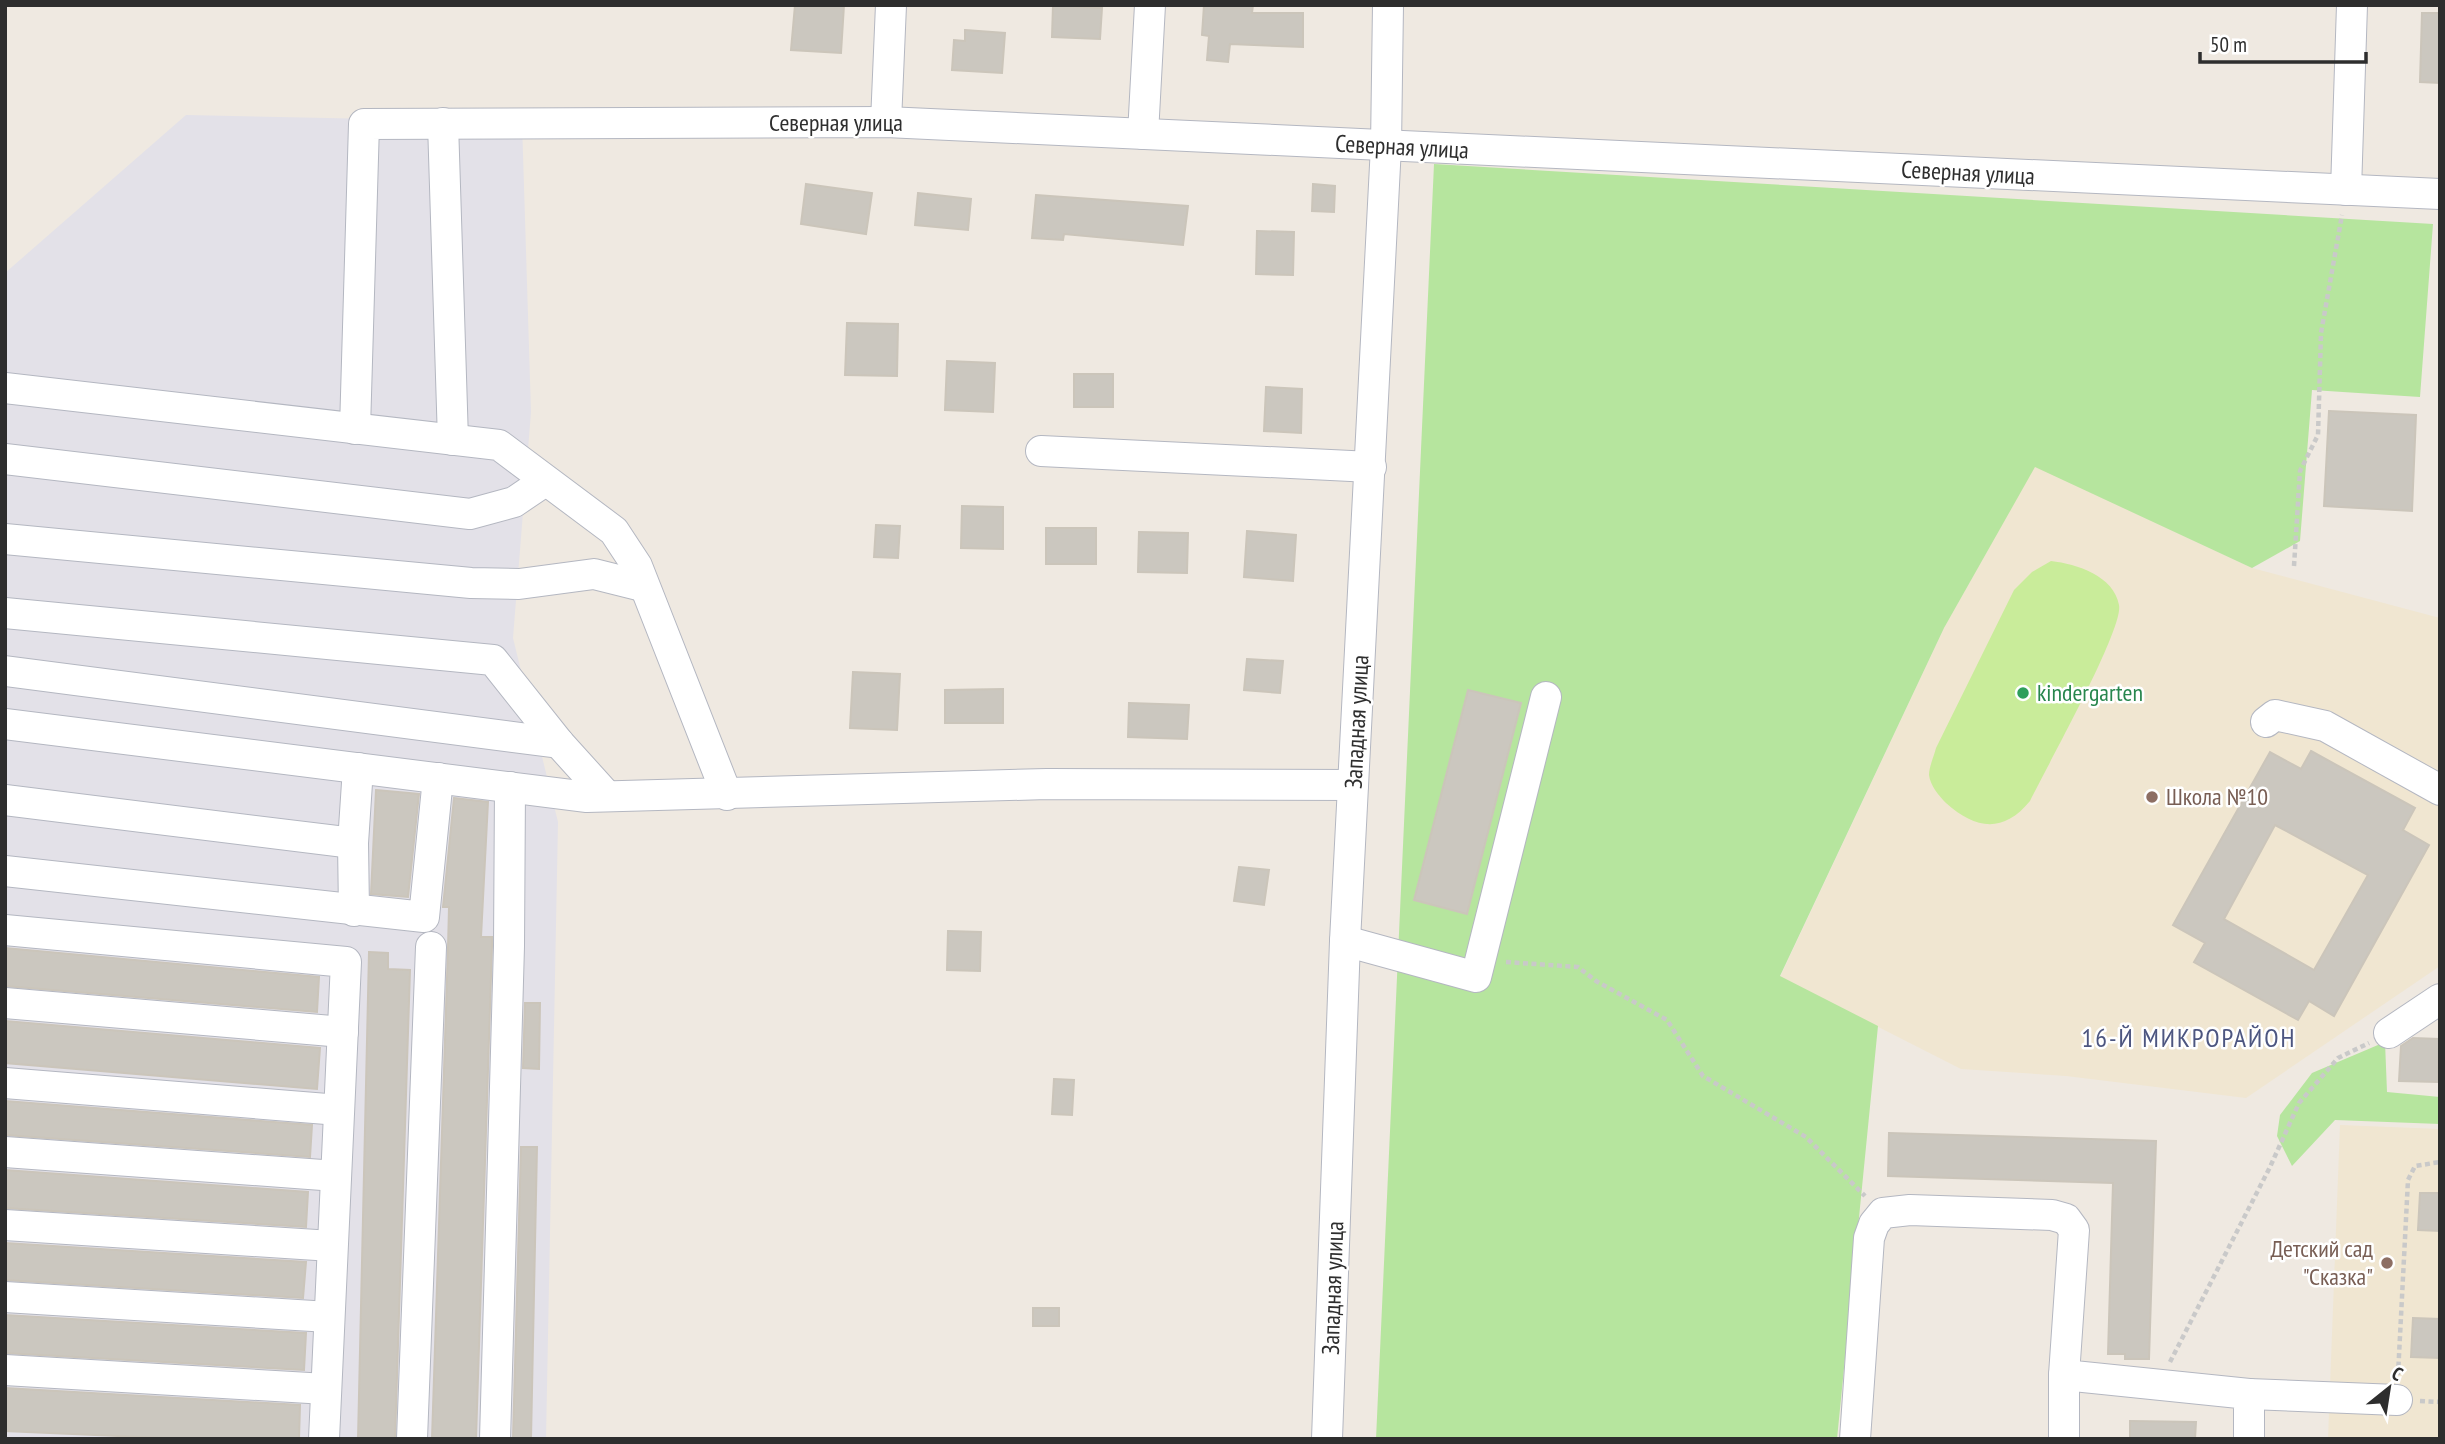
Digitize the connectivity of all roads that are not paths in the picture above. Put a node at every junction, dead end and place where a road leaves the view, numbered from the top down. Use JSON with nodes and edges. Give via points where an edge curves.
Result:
{"nodes":[{"id":1,"x":891,"y":5,"type":"edge"},
{"id":2,"x":1150,"y":5,"type":"edge"},
{"id":3,"x":1388,"y":5,"type":"edge"},
{"id":4,"x":2353,"y":5,"type":"edge"},
{"id":5,"x":886,"y":122,"type":"junction"},
{"id":6,"x":443,"y":123,"type":"junction"},
{"id":7,"x":1143,"y":134,"type":"junction"},
{"id":8,"x":1386,"y":146,"type":"junction"},
{"id":9,"x":2346,"y":190,"type":"junction"},
{"id":10,"x":2440,"y":194,"type":"edge"},
{"id":11,"x":5,"y":388,"type":"edge"},
{"id":12,"x":355,"y":429,"type":"junction"},
{"id":13,"x":453,"y":440,"type":"junction"},
{"id":14,"x":1041,"y":451,"type":"dead end"},
{"id":15,"x":5,"y":459,"type":"edge"},
{"id":16,"x":1371,"y":467,"type":"junction"},
{"id":17,"x":545,"y":481,"type":"junction"},
{"id":18,"x":5,"y":539,"type":"edge"},
{"id":19,"x":642,"y":586,"type":"junction"},
{"id":20,"x":5,"y":613,"type":"edge"},
{"id":21,"x":5,"y":671,"type":"edge"},
{"id":22,"x":1546,"y":697,"type":"dead end"},
{"id":23,"x":2266,"y":722,"type":"dead end"},
{"id":24,"x":5,"y":724,"type":"edge"},
{"id":25,"x":559,"y":743,"type":"junction"},
{"id":26,"x":358,"y":768,"type":"junction"},
{"id":27,"x":438,"y":778,"type":"junction"},
{"id":28,"x":1353,"y":785,"type":"junction"},
{"id":29,"x":510,"y":788,"type":"junction"},
{"id":30,"x":2440,"y":790,"type":"edge"},
{"id":31,"x":727,"y":795,"type":"junction"},
{"id":32,"x":597,"y":796,"type":"junction"},
{"id":33,"x":5,"y":800,"type":"edge"},
{"id":34,"x":353,"y":843,"type":"junction"},
{"id":35,"x":5,"y":871,"type":"edge"},
{"id":36,"x":354,"y":911,"type":"junction"},
{"id":37,"x":5,"y":930,"type":"edge"},
{"id":38,"x":1345,"y":941,"type":"junction"},
{"id":39,"x":431,"y":947,"type":"dead end"},
{"id":40,"x":2440,"y":999,"type":"edge"},
{"id":41,"x":5,"y":1003,"type":"edge"},
{"id":42,"x":343,"y":1032,"type":"junction"},
{"id":43,"x":2389,"y":1033,"type":"road end"},
{"id":44,"x":5,"y":1083,"type":"edge"},
{"id":45,"x":339,"y":1110,"type":"junction"},
{"id":46,"x":5,"y":1152,"type":"edge"},
{"id":47,"x":336,"y":1176,"type":"junction"},
{"id":48,"x":5,"y":1225,"type":"edge"},
{"id":49,"x":332,"y":1247,"type":"junction"},
{"id":50,"x":5,"y":1297,"type":"edge"},
{"id":51,"x":329,"y":1317,"type":"junction"},
{"id":52,"x":5,"y":1370,"type":"edge"},
{"id":53,"x":2064,"y":1375,"type":"junction"},
{"id":54,"x":326,"y":1389,"type":"junction"},
{"id":55,"x":2249,"y":1394,"type":"junction"},
{"id":56,"x":2397,"y":1400,"type":"road end"},
{"id":57,"x":324,"y":1439,"type":"edge"},
{"id":58,"x":412,"y":1439,"type":"edge"},
{"id":59,"x":495,"y":1439,"type":"edge"},
{"id":60,"x":1327,"y":1439,"type":"edge"},
{"id":61,"x":1855,"y":1439,"type":"edge"},
{"id":62,"x":2064,"y":1439,"type":"edge"},
{"id":63,"x":2249,"y":1439,"type":"edge"}],
"edges":[{"from":1,"to":5,"type":"street"},
{"from":2,"to":7,"type":"street"},
{"from":3,"to":8,"type":"street","name":"Западная улица"},
{"from":4,"to":9,"type":"street"},
{"from":5,"to":6,"type":"street","name":"Северная улица"},
{"from":5,"to":7,"type":"street","name":"Северная улица"},
{"from":6,"to":12,"type":"street","name":"Северная улица","via":[[364,124]]},
{"from":6,"to":13,"type":"street"},
{"from":7,"to":8,"type":"street","name":"Северная улица"},
{"from":8,"to":9,"type":"street","name":"Северная улица"},
{"from":8,"to":16,"type":"street","name":"Западная улица"},
{"from":9,"to":10,"type":"street","name":"Северная улица"},
{"from":11,"to":12,"type":"street"},
{"from":12,"to":13,"type":"street"},
{"from":13,"to":17,"type":"street","via":[[499,445]]},
{"from":14,"to":16,"type":"street"},
{"from":15,"to":17,"type":"street","via":[[470,514],[514,502]]},
{"from":16,"to":28,"type":"street","name":"Западная улица"},
{"from":17,"to":19,"type":"street","via":[[614,531],[636,566]]},
{"from":18,"to":19,"type":"street","via":[[471,583],[519,584],[594,574]]},
{"from":19,"to":31,"type":"street"},
{"from":20,"to":25,"type":"street","via":[[493,660]]},
{"from":21,"to":25,"type":"street"},
{"from":22,"to":38,"type":"street","via":[[1476,977]]},
{"from":23,"to":30,"type":"street","via":[[2275,715],[2325,726]]},
{"from":24,"to":26,"type":"street"},
{"from":25,"to":32,"type":"street"},
{"from":26,"to":27,"type":"street"},
{"from":26,"to":34,"type":"street"},
{"from":27,"to":29,"type":"street"},
{"from":27,"to":36,"type":"street","via":[[424,917]]},
{"from":28,"to":31,"type":"street","via":[[1046,784]]},
{"from":28,"to":38,"type":"street","name":"Западная улица"},
{"from":29,"to":32,"type":"street"},
{"from":29,"to":59,"type":"street"},
{"from":31,"to":32,"type":"street"},
{"from":33,"to":34,"type":"street"},
{"from":34,"to":36,"type":"street"},
{"from":35,"to":36,"type":"street"},
{"from":37,"to":42,"type":"street","via":[[346,962]]},
{"from":38,"to":60,"type":"street","name":"Западная улица"},
{"from":39,"to":58,"type":"street"},
{"from":40,"to":43,"type":"street"},
{"from":41,"to":42,"type":"street"},
{"from":42,"to":45,"type":"street"},
{"from":44,"to":45,"type":"street"},
{"from":45,"to":47,"type":"street"},
{"from":46,"to":47,"type":"street"},
{"from":47,"to":49,"type":"street"},
{"from":48,"to":49,"type":"street"},
{"from":49,"to":51,"type":"street"},
{"from":50,"to":51,"type":"street"},
{"from":51,"to":54,"type":"street"},
{"from":52,"to":54,"type":"street"},
{"from":53,"to":55,"type":"street"},
{"from":53,"to":61,"type":"street","via":[[2072,1224],[2052,1215],[1882,1213],[1869,1238]]},
{"from":53,"to":62,"type":"street"},
{"from":54,"to":57,"type":"street"},
{"from":55,"to":56,"type":"street"},
{"from":55,"to":63,"type":"street"}]}
